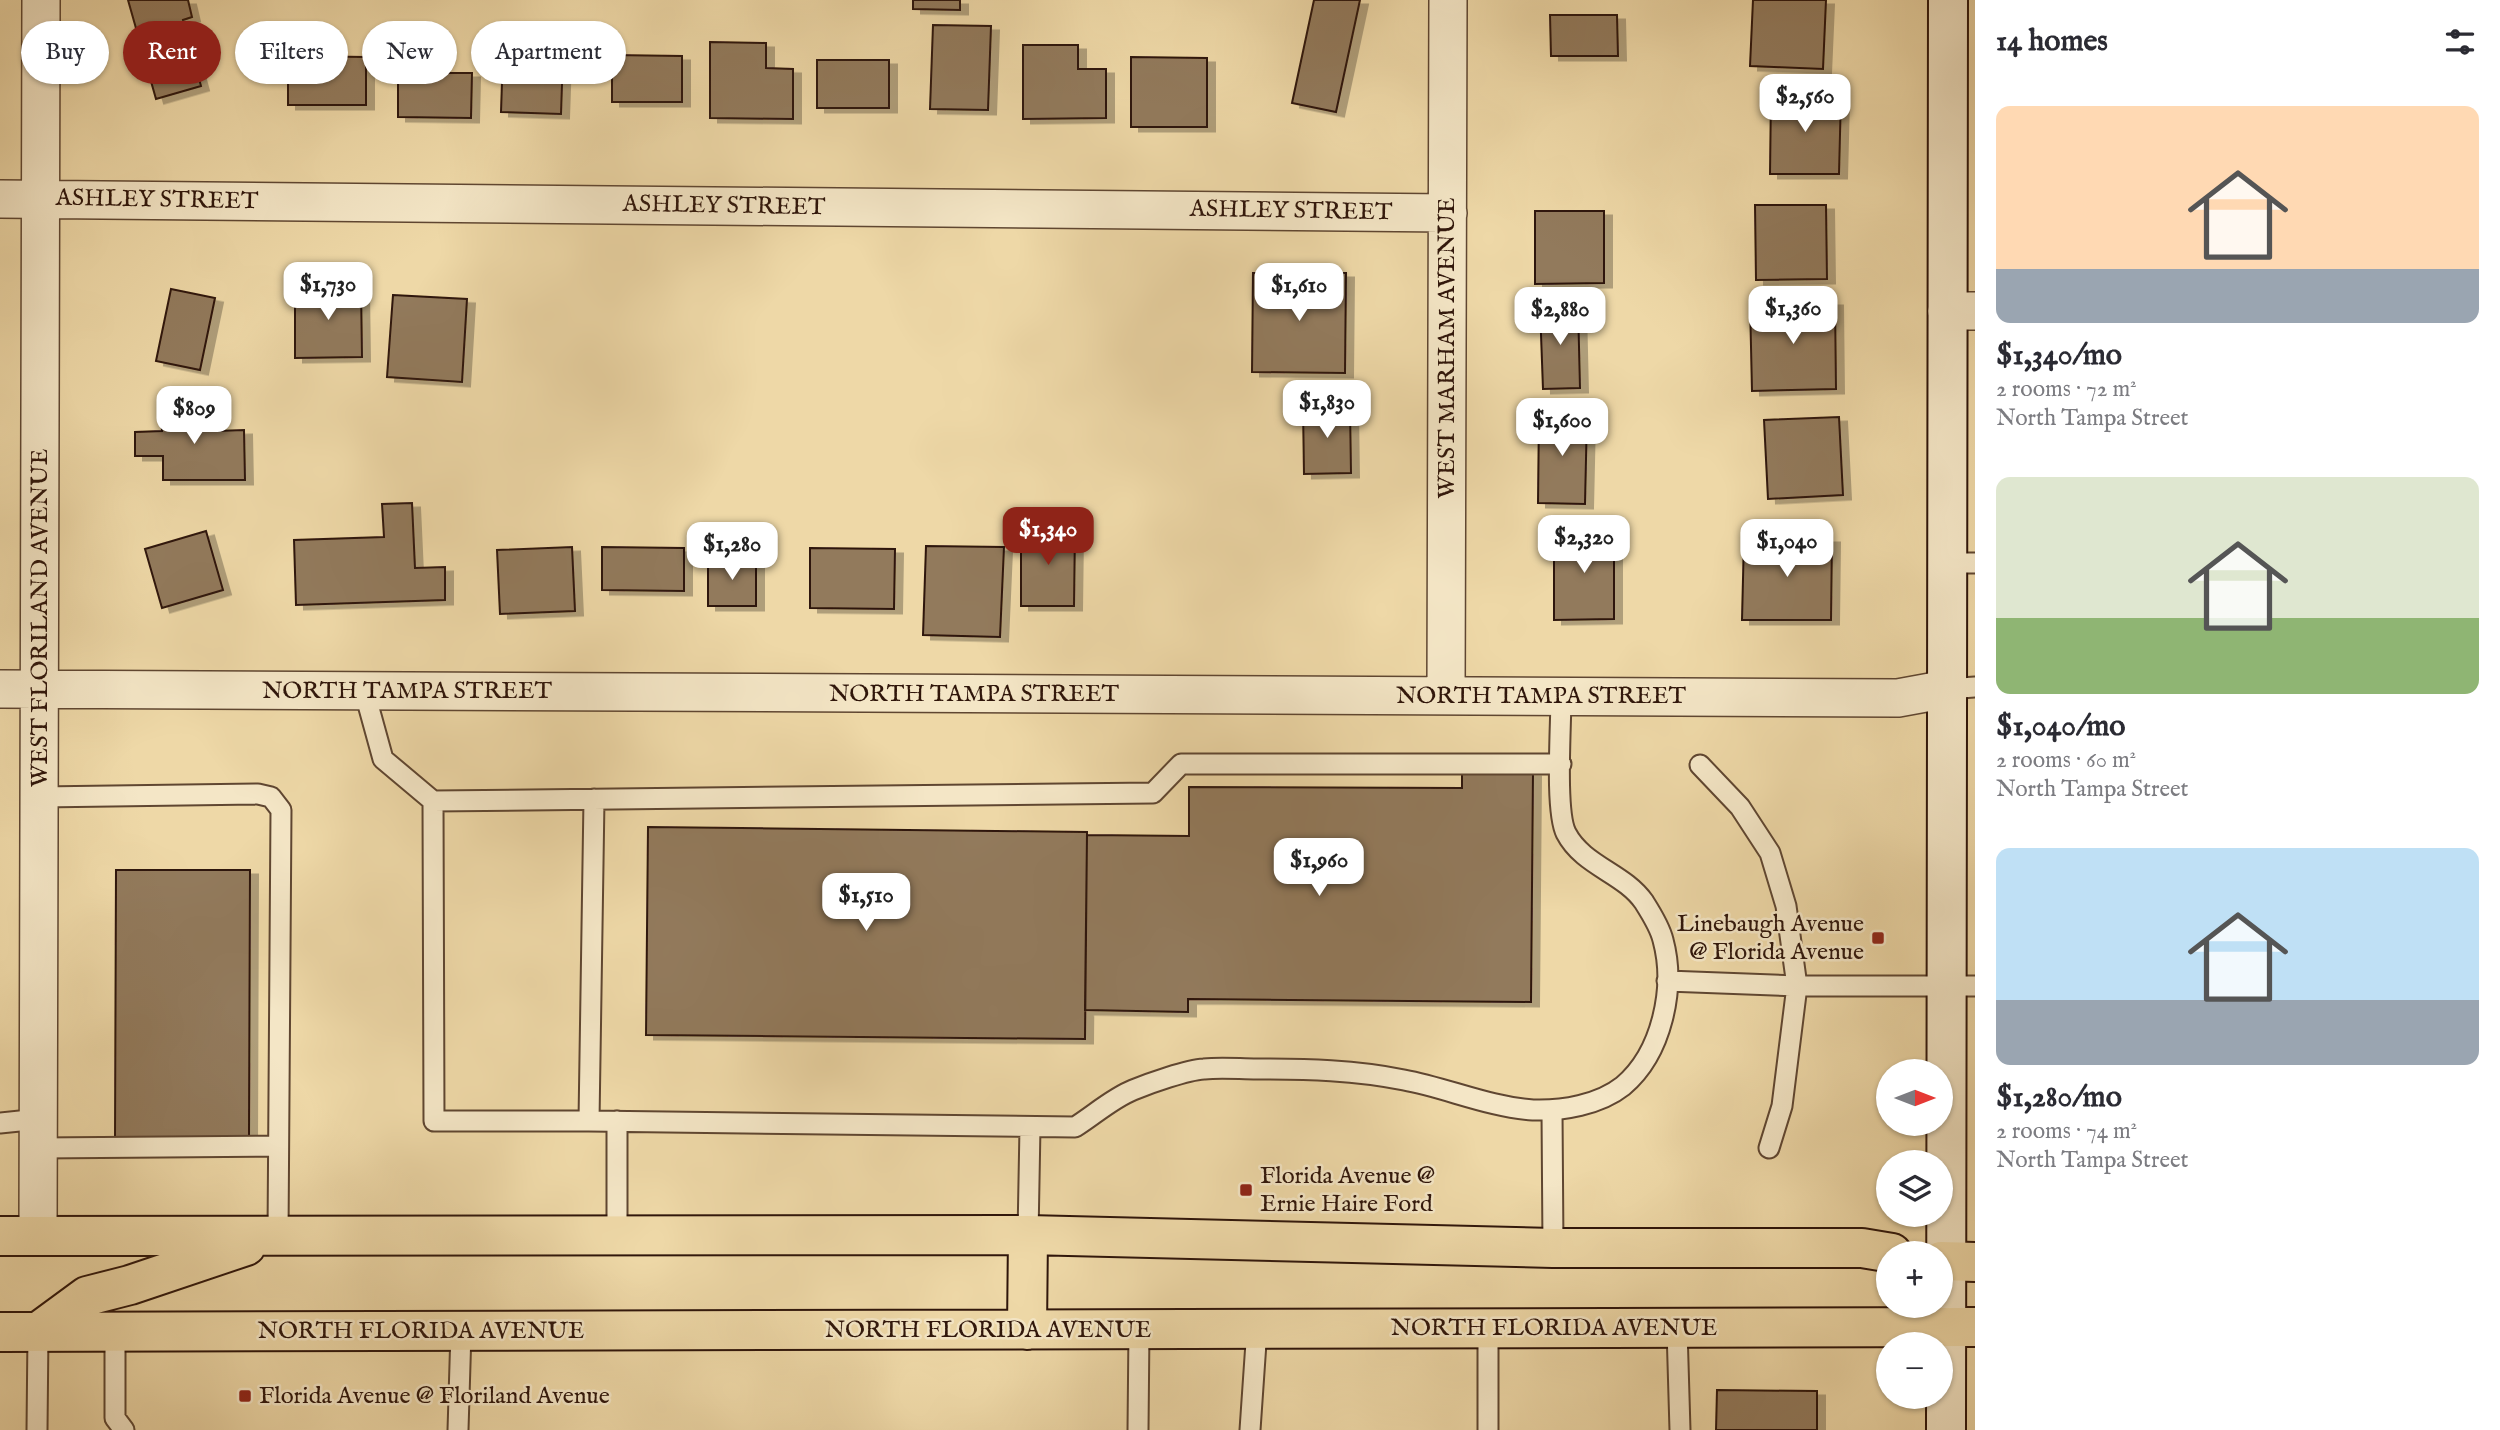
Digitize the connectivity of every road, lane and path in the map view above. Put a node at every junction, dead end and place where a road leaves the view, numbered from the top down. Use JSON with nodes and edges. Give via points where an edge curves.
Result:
{"nodes":[{"id":1,"x":41,"y":0,"type":"edge"},
{"id":2,"x":1448,"y":0,"type":"edge"},
{"id":3,"x":1948,"y":0,"type":"edge"},
{"id":4,"x":0,"y":199,"type":"edge"},
{"id":5,"x":41,"y":199,"type":"junction"},
{"id":6,"x":1448,"y":213,"type":"junction"},
{"id":7,"x":1961,"y":310,"type":"edge"},
{"id":8,"x":1961,"y":563,"type":"edge"},
{"id":9,"x":1961,"y":688,"type":"edge"},
{"id":10,"x":0,"y":689,"type":"edge"},
{"id":11,"x":40,"y":689,"type":"junction"},
{"id":12,"x":364,"y":690,"type":"junction"},
{"id":13,"x":1446,"y":696,"type":"junction"},
{"id":14,"x":1561,"y":696,"type":"junction"},
{"id":15,"x":1561,"y":764,"type":"junction"},
{"id":16,"x":1700,"y":765,"type":"dead end"},
{"id":17,"x":40,"y":797,"type":"junction"},
{"id":18,"x":594,"y":799,"type":"junction"},
{"id":19,"x":433,"y":801,"type":"junction"},
{"id":20,"x":1667,"y":981,"type":"junction"},
{"id":21,"x":1797,"y":986,"type":"junction"},
{"id":22,"x":1961,"y":986,"type":"edge"},
{"id":23,"x":1552,"y":1111,"type":"junction"},
{"id":24,"x":589,"y":1121,"type":"junction"},
{"id":25,"x":617,"y":1121,"type":"junction"},
{"id":26,"x":0,"y":1123,"type":"edge"},
{"id":27,"x":1030,"y":1126,"type":"junction"},
{"id":28,"x":39,"y":1134,"type":"junction"},
{"id":29,"x":278,"y":1146,"type":"junction"},
{"id":30,"x":1769,"y":1148,"type":"dead end"},
{"id":31,"x":278,"y":1235,"type":"junction"},
{"id":32,"x":617,"y":1235,"type":"junction"},
{"id":33,"x":1028,"y":1235,"type":"junction"},
{"id":34,"x":0,"y":1236,"type":"edge"},
{"id":35,"x":38,"y":1236,"type":"junction"},
{"id":36,"x":1553,"y":1248,"type":"junction"},
{"id":37,"x":1876,"y":1250,"type":"edge"},
{"id":38,"x":0,"y":1261,"type":"edge"},
{"id":39,"x":1954,"y":1262,"type":"edge"},
{"id":40,"x":1961,"y":1327,"type":"edge"},
{"id":41,"x":1257,"y":1328,"type":"junction"},
{"id":42,"x":1488,"y":1328,"type":"junction"},
{"id":43,"x":1139,"y":1329,"type":"junction"},
{"id":44,"x":1677,"y":1329,"type":"junction"},
{"id":45,"x":1027,"y":1330,"type":"junction"},
{"id":46,"x":461,"y":1331,"type":"junction"},
{"id":47,"x":0,"y":1332,"type":"edge"},
{"id":48,"x":38,"y":1332,"type":"junction"},
{"id":49,"x":115,"y":1332,"type":"junction"},
{"id":50,"x":37,"y":1430,"type":"edge"},
{"id":51,"x":124,"y":1430,"type":"edge"},
{"id":52,"x":458,"y":1430,"type":"edge"},
{"id":53,"x":1138,"y":1430,"type":"edge"},
{"id":54,"x":1250,"y":1430,"type":"edge"},
{"id":55,"x":1488,"y":1430,"type":"edge"},
{"id":56,"x":1681,"y":1430,"type":"edge"},
{"id":57,"x":1946,"y":1430,"type":"edge"}],
"edges":[{"from":1,"to":5,"type":"street","name":"WEST FLORILAND AVENUE"},
{"from":2,"to":6,"type":"street","name":"WEST MARHAM AVENUE"},
{"from":3,"to":7,"type":"street"},
{"from":4,"to":5,"type":"street","name":"ASHLEY STREET"},
{"from":5,"to":6,"type":"street","name":"ASHLEY STREET"},
{"from":5,"to":11,"type":"street","name":"WEST FLORILAND AVENUE"},
{"from":6,"to":13,"type":"street","name":"WEST MARHAM AVENUE"},
{"from":7,"to":8,"type":"street"},
{"from":8,"to":9,"type":"street"},
{"from":9,"to":14,"type":"street","name":"NORTH TAMPA STREET","via":[[1898,698]]},
{"from":9,"to":22,"type":"street"},
{"from":10,"to":11,"type":"street","name":"NORTH TAMPA STREET"},
{"from":11,"to":12,"type":"street","name":"NORTH TAMPA STREET"},
{"from":11,"to":17,"type":"street","name":"WEST FLORILAND AVENUE"},
{"from":12,"to":13,"type":"street","name":"NORTH TAMPA STREET"},
{"from":12,"to":19,"type":"lane","via":[[383,759]]},
{"from":13,"to":14,"type":"street","name":"NORTH TAMPA STREET"},
{"from":14,"to":15,"type":"lane"},
{"from":15,"to":18,"type":"lane","via":[[1181,764],[1153,793]]},
{"from":15,"to":20,"type":"lane","via":[[1561,818],[1566,833],[1576,849],[1632,888],[1644,903],[1663,937]]},
{"from":16,"to":21,"type":"lane","via":[[1740,807],[1770,853],[1786,906]]},
{"from":17,"to":28,"type":"street","name":"WEST FLORILAND AVENUE"},
{"from":17,"to":29,"type":"lane","via":[[258,794],[271,797],[281,810]]},
{"from":18,"to":19,"type":"lane"},
{"from":18,"to":24,"type":"lane"},
{"from":19,"to":24,"type":"lane","via":[[435,1121]]},
{"from":20,"to":21,"type":"lane"},
{"from":20,"to":23,"type":"lane","via":[[1654,1043],[1634,1075],[1602,1098]]},
{"from":21,"to":22,"type":"lane"},
{"from":21,"to":30,"type":"lane","via":[[1782,1106]]},
{"from":22,"to":39,"type":"street"},
{"from":23,"to":27,"type":"lane","via":[[1522,1109],[1404,1080],[1328,1069],[1203,1069],[1132,1090],[1075,1126]]},
{"from":23,"to":36,"type":"lane"},
{"from":24,"to":25,"type":"lane"},
{"from":25,"to":27,"type":"lane"},
{"from":25,"to":32,"type":"lane"},
{"from":26,"to":28,"type":"lane"},
{"from":27,"to":33,"type":"lane"},
{"from":28,"to":29,"type":"lane"},
{"from":28,"to":35,"type":"street","name":"WEST FLORILAND AVENUE"},
{"from":29,"to":31,"type":"lane"},
{"from":31,"to":32,"type":"main road"},
{"from":31,"to":35,"type":"main road"},
{"from":31,"to":48,"type":"main road","via":[[87,1296]]},
{"from":32,"to":33,"type":"main road"},
{"from":33,"to":36,"type":"main road"},
{"from":33,"to":45,"type":"main road"},
{"from":34,"to":35,"type":"main road"},
{"from":35,"to":38,"type":"main road"},
{"from":36,"to":37,"type":"main road"},
{"from":39,"to":40,"type":"street"},
{"from":40,"to":44,"type":"main road","name":"NORTH FLORIDA AVENUE"},
{"from":40,"to":57,"type":"street"},
{"from":41,"to":42,"type":"main road","name":"NORTH FLORIDA AVENUE"},
{"from":41,"to":43,"type":"main road","name":"NORTH FLORIDA AVENUE"},
{"from":41,"to":54,"type":"lane"},
{"from":42,"to":44,"type":"main road","name":"NORTH FLORIDA AVENUE"},
{"from":42,"to":55,"type":"lane"},
{"from":43,"to":45,"type":"main road","name":"NORTH FLORIDA AVENUE"},
{"from":43,"to":53,"type":"lane"},
{"from":44,"to":56,"type":"lane"},
{"from":45,"to":46,"type":"main road","name":"NORTH FLORIDA AVENUE"},
{"from":46,"to":49,"type":"main road","name":"NORTH FLORIDA AVENUE"},
{"from":46,"to":52,"type":"lane"},
{"from":47,"to":48,"type":"main road","name":"NORTH FLORIDA AVENUE"},
{"from":48,"to":49,"type":"main road","name":"NORTH FLORIDA AVENUE"},
{"from":48,"to":50,"type":"lane"},
{"from":49,"to":51,"type":"lane","via":[[115,1418]]}]}
